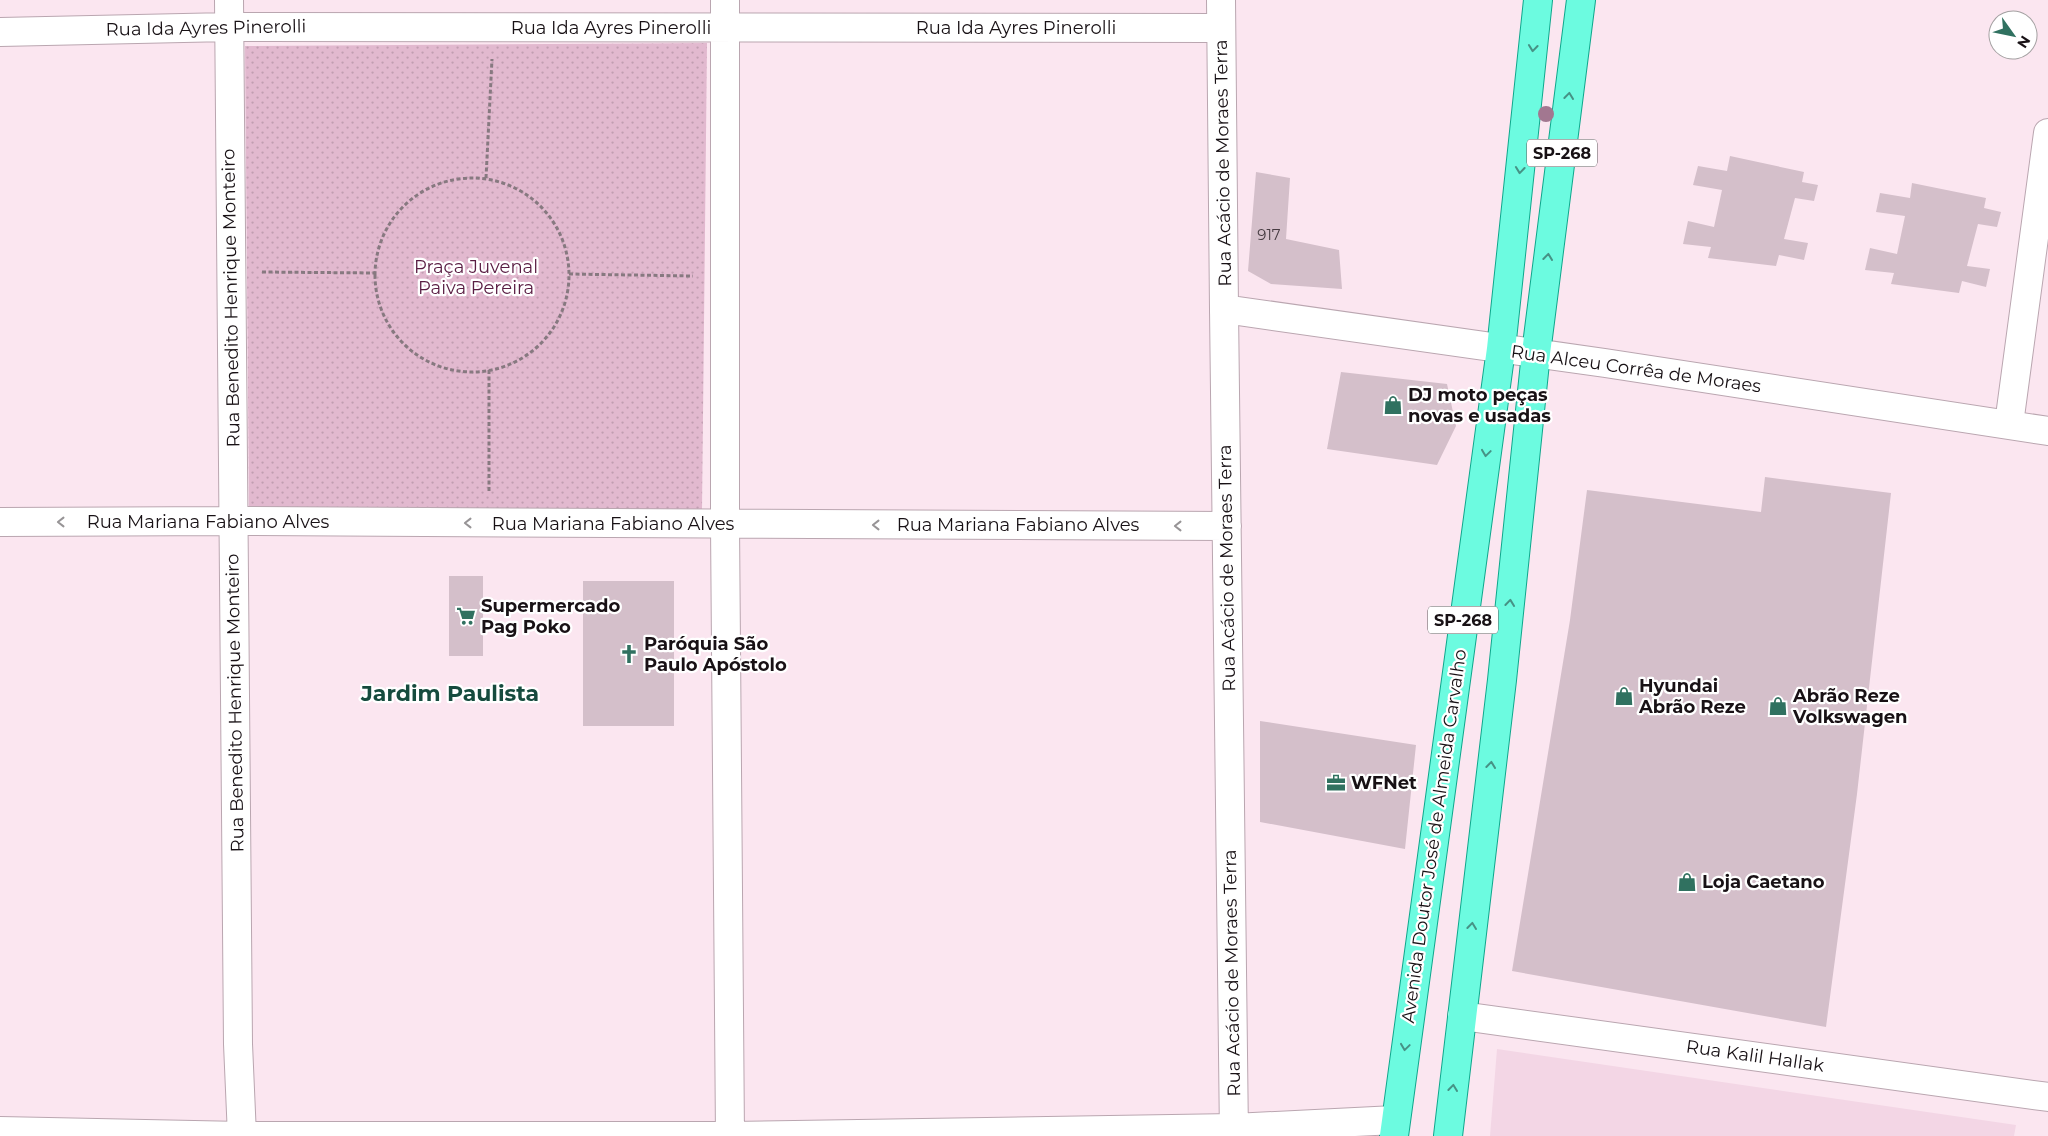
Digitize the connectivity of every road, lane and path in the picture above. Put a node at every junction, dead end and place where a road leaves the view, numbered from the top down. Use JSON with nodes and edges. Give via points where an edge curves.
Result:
{"nodes":[{"id":1,"x":229,"y":0,"type":"edge"},
{"id":2,"x":726,"y":0,"type":"edge"},
{"id":3,"x":1221,"y":0,"type":"edge"},
{"id":4,"x":1538,"y":0,"type":"edge"},
{"id":5,"x":1581,"y":0,"type":"edge"},
{"id":6,"x":229,"y":27,"type":"junction"},
{"id":7,"x":494,"y":28,"type":"junction"},
{"id":8,"x":726,"y":28,"type":"junction"},
{"id":9,"x":1221,"y":28,"type":"junction"},
{"id":10,"x":0,"y":32,"type":"edge"},
{"id":11,"x":2048,"y":133,"type":"edge"},
{"id":12,"x":486,"y":178,"type":"junction"},
{"id":13,"x":231,"y":271,"type":"junction"},
{"id":14,"x":375,"y":273,"type":"junction"},
{"id":15,"x":569,"y":274,"type":"junction"},
{"id":16,"x":726,"y":277,"type":"junction"},
{"id":17,"x":1224,"y":309,"type":"junction"},
{"id":18,"x":1501,"y":349,"type":"junction"},
{"id":19,"x":1536,"y":353,"type":"junction"},
{"id":20,"x":489,"y":370,"type":"junction"},
{"id":21,"x":2009,"y":424,"type":"junction"},
{"id":22,"x":2048,"y":431,"type":"edge"},
{"id":23,"x":233,"y":521,"type":"junction"},
{"id":24,"x":0,"y":522,"type":"edge"},
{"id":25,"x":489,"y":523,"type":"junction"},
{"id":26,"x":725,"y":525,"type":"junction"},
{"id":27,"x":1227,"y":526,"type":"junction"},
{"id":28,"x":1462,"y":1016,"type":"junction"},
{"id":29,"x":2048,"y":1096,"type":"edge"},
{"id":30,"x":1394,"y":1128,"type":"edge"},
{"id":31,"x":0,"y":1131,"type":"edge"},
{"id":32,"x":1234,"y":1132,"type":"edge"},
{"id":33,"x":242,"y":1136,"type":"edge"},
{"id":34,"x":730,"y":1136,"type":"edge"},
{"id":35,"x":1448,"y":1136,"type":"edge"}],
"edges":[{"from":1,"to":6,"type":"street","name":"Rua Benedito Henrique Monteiro"},
{"from":2,"to":8,"type":"street"},
{"from":3,"to":9,"type":"street","name":"Rua Acácio de Moraes Terra"},
{"from":4,"to":18,"type":"main road","name":"Avenida Doutor José de Almeida Carvalho","number":"SP-268","one_way":true},
{"from":19,"to":5,"type":"main road","number":"SP-268","one_way":true},
{"from":6,"to":7,"type":"street","name":"Rua Ida Ayres Pinerolli"},
{"from":6,"to":10,"type":"street","name":"Rua Ida Ayres Pinerolli"},
{"from":6,"to":13,"type":"street","name":"Rua Benedito Henrique Monteiro"},
{"from":7,"to":8,"type":"street","name":"Rua Ida Ayres Pinerolli"},
{"from":7,"to":12,"type":"path"},
{"from":8,"to":9,"type":"street","name":"Rua Ida Ayres Pinerolli"},
{"from":8,"to":16,"type":"street"},
{"from":9,"to":17,"type":"street","name":"Rua Acácio de Moraes Terra"},
{"from":11,"to":21,"type":"street"},
{"from":12,"to":14,"type":"path","via":[[455,179],[432,187],[400,210],[383,237]]},
{"from":12,"to":15,"type":"path","via":[[516,188],[542,207],[560,233]]},
{"from":13,"to":14,"type":"path"},
{"from":13,"to":23,"type":"street","name":"Rua Benedito Henrique Monteiro"},
{"from":14,"to":20,"type":"path","via":[[378,300],[391,329],[413,353],[442,368],[474,373]]},
{"from":15,"to":16,"type":"path"},
{"from":15,"to":20,"type":"path","via":[[568,295],[555,326],[534,350],[506,366]]},
{"from":16,"to":26,"type":"street"},
{"from":17,"to":18,"type":"street","name":"Rua Alceu Corrêa de Moraes"},
{"from":17,"to":27,"type":"street","name":"Rua Acácio de Moraes Terra"},
{"from":18,"to":19,"type":"street","name":"Rua Alceu Corrêa de Moraes"},
{"from":18,"to":30,"type":"main road","name":"Avenida Doutor José de Almeida Carvalho","number":"SP-268","one_way":true},
{"from":19,"to":21,"type":"street","name":"Rua Alceu Corrêa de Moraes"},
{"from":28,"to":19,"type":"main road","number":"SP-268","one_way":true},
{"from":20,"to":25,"type":"path"},
{"from":21,"to":22,"type":"street","name":"Rua Alceu Corrêa de Moraes"},
{"from":23,"to":24,"type":"street","name":"Rua Mariana Fabiano Alves","one_way":true},
{"from":25,"to":23,"type":"street","name":"Rua Mariana Fabiano Alves","one_way":true},
{"from":23,"to":33,"type":"street","name":"Rua Benedito Henrique Monteiro","via":[[238,1044]]},
{"from":25,"to":26,"type":"street","name":"Rua Mariana Fabiano Alves"},
{"from":27,"to":26,"type":"street","name":"Rua Mariana Fabiano Alves","one_way":true},
{"from":26,"to":34,"type":"street"},
{"from":27,"to":32,"type":"street","name":"Rua Acácio de Moraes Terra"},
{"from":28,"to":29,"type":"street","name":"Rua Kalil Hallak"},
{"from":35,"to":28,"type":"main road","number":"SP-268","one_way":true},
{"from":30,"to":32,"type":"street"},
{"from":31,"to":33,"type":"street"},
{"from":32,"to":34,"type":"street"},
{"from":33,"to":34,"type":"street"}]}
